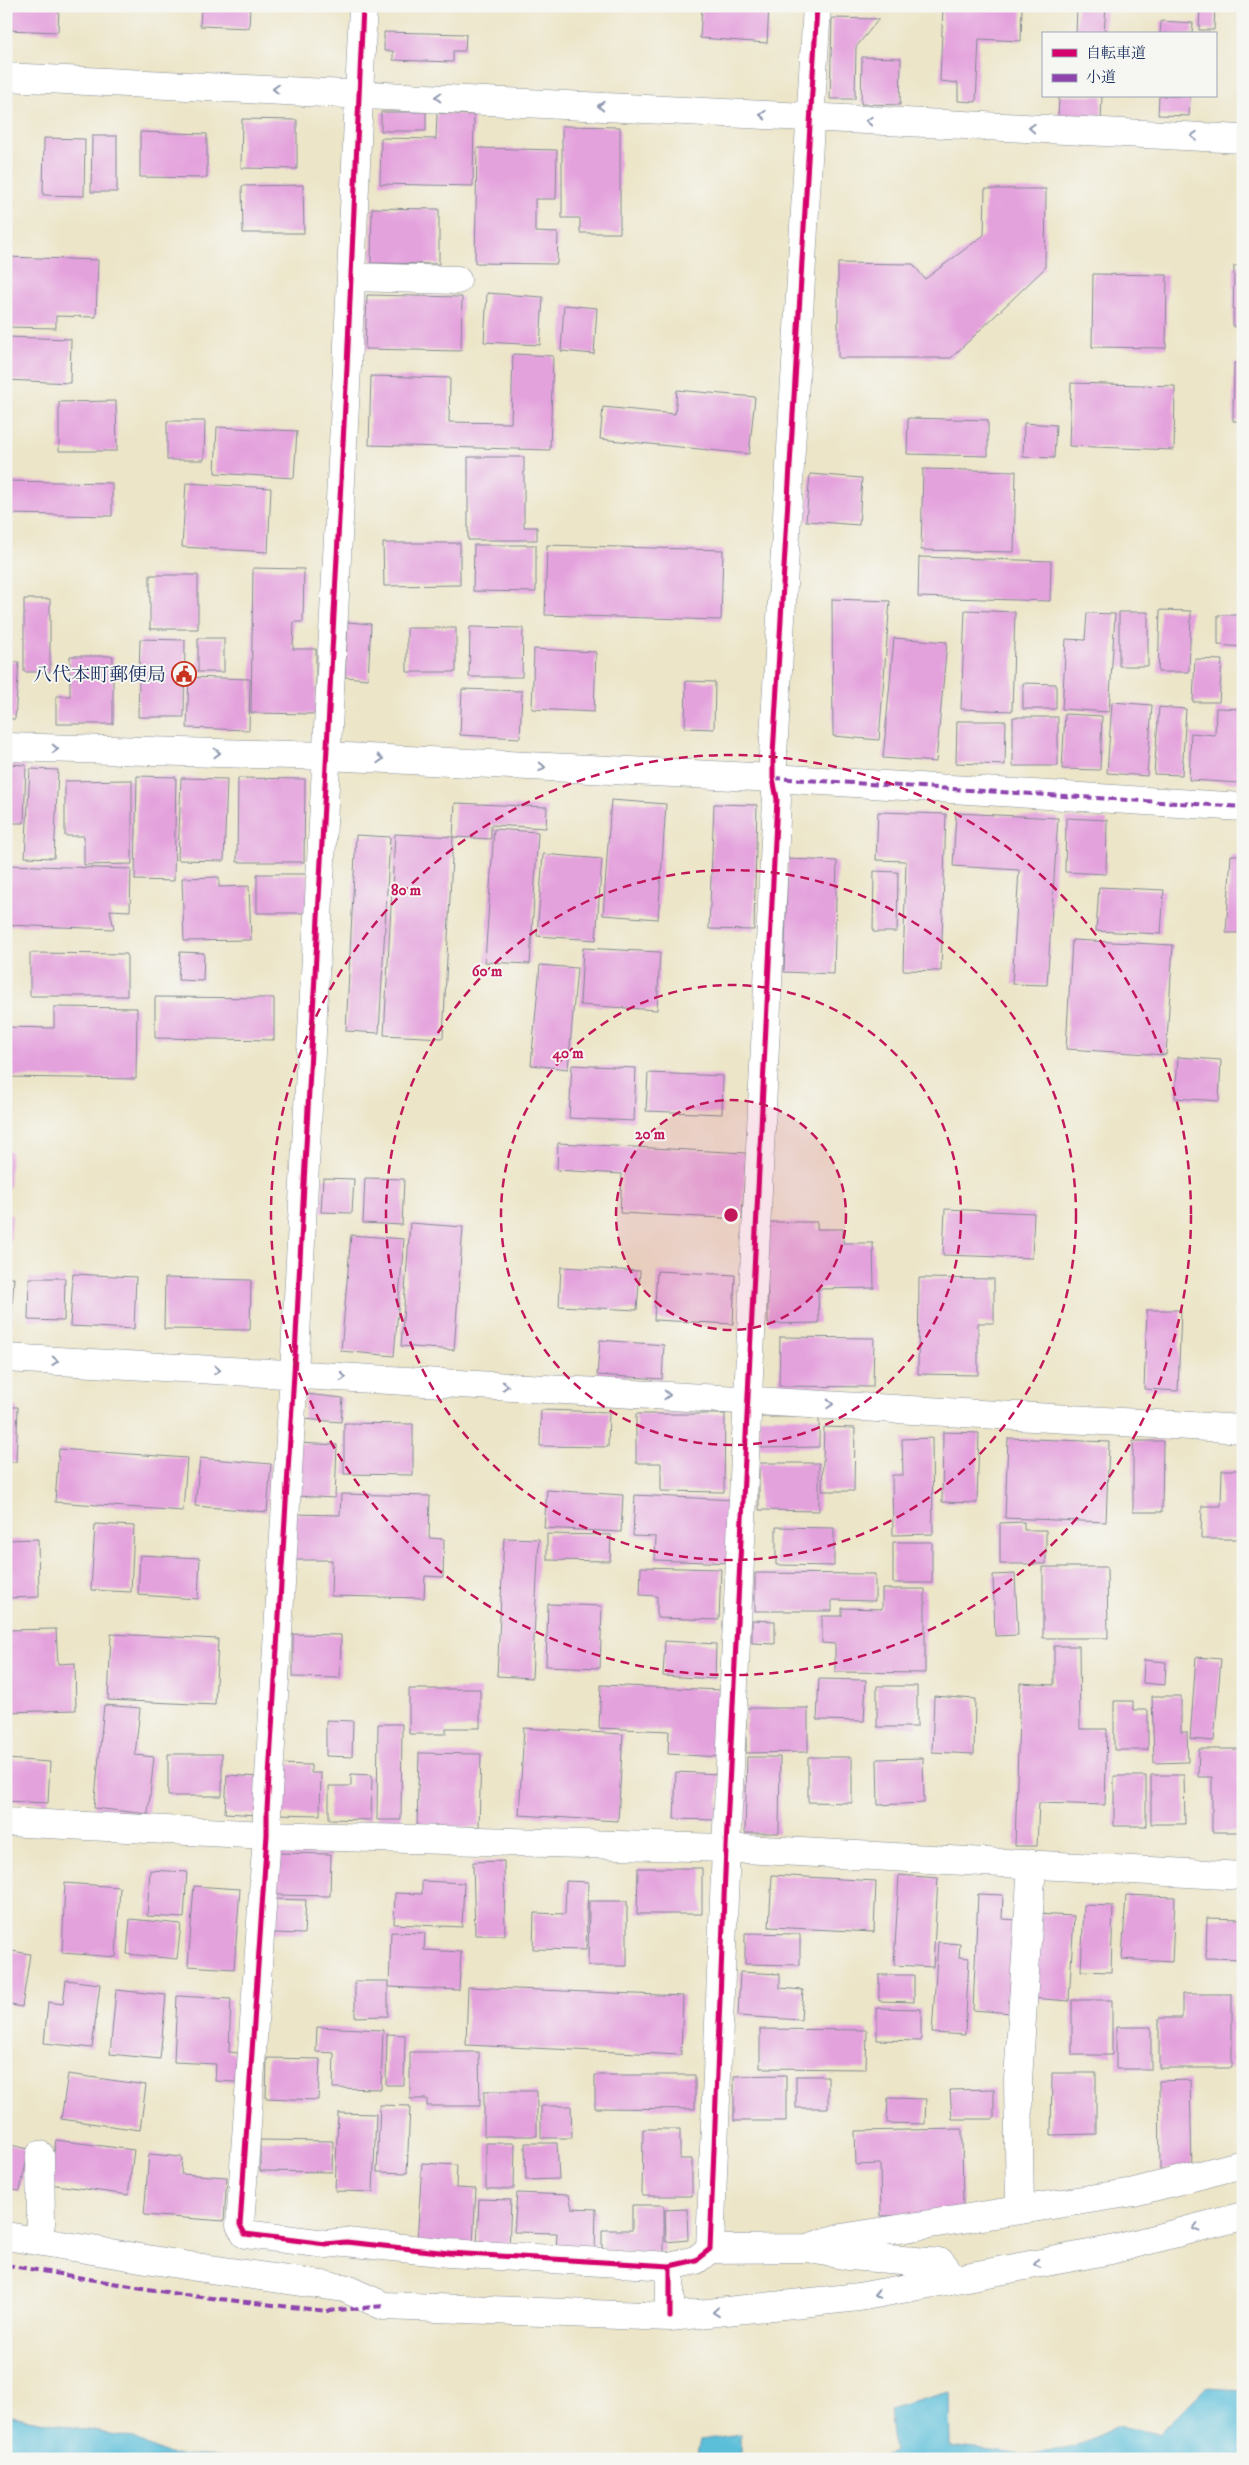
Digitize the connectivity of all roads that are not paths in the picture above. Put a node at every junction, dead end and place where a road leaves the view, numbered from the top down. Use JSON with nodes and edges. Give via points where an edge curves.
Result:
{"nodes":[{"id":1,"x":363,"y":6,"type":"edge"},
{"id":2,"x":817,"y":6,"type":"edge"},
{"id":3,"x":6,"y":77,"type":"edge"},
{"id":4,"x":358,"y":92,"type":"junction"},
{"id":5,"x":812,"y":118,"type":"junction"},
{"id":6,"x":1243,"y":139,"type":"edge"},
{"id":7,"x":351,"y":277,"type":"junction"},
{"id":8,"x":457,"y":280,"type":"dead end"},
{"id":9,"x":6,"y":747,"type":"edge"},
{"id":10,"x":326,"y":756,"type":"junction"},
{"id":11,"x":773,"y":778,"type":"junction"},
{"id":12,"x":1243,"y":807,"type":"edge"},
{"id":13,"x":6,"y":1358,"type":"edge"},
{"id":14,"x":294,"y":1374,"type":"junction"},
{"id":15,"x":748,"y":1400,"type":"junction"},
{"id":16,"x":1243,"y":1429,"type":"edge"},
{"id":17,"x":6,"y":1822,"type":"edge"},
{"id":18,"x":267,"y":1835,"type":"junction"},
{"id":19,"x":726,"y":1848,"type":"junction"},
{"id":20,"x":1032,"y":1864,"type":"junction"},
{"id":21,"x":1243,"y":1876,"type":"edge"},
{"id":22,"x":40,"y":2155,"type":"dead end"},
{"id":23,"x":1243,"y":2164,"type":"edge"},
{"id":24,"x":1020,"y":2210,"type":"junction"},
{"id":25,"x":1243,"y":2216,"type":"edge"},
{"id":26,"x":6,"y":2236,"type":"edge"},
{"id":27,"x":38,"y":2241,"type":"junction"},
{"id":28,"x":807,"y":2248,"type":"junction"},
{"id":29,"x":710,"y":2249,"type":"junction"},
{"id":30,"x":670,"y":2266,"type":"junction"},
{"id":31,"x":954,"y":2279,"type":"junction"},
{"id":32,"x":670,"y":2317,"type":"junction"}],
"edges":[{"from":1,"to":4,"type":"street"},
{"from":2,"to":5,"type":"street"},
{"from":4,"to":3,"type":"street","one_way":true},
{"from":5,"to":4,"type":"street","one_way":true},
{"from":4,"to":7,"type":"street"},
{"from":6,"to":5,"type":"street","one_way":true},
{"from":5,"to":11,"type":"street"},
{"from":7,"to":8,"type":"street"},
{"from":7,"to":10,"type":"street"},
{"from":9,"to":10,"type":"street","one_way":true},
{"from":10,"to":11,"type":"street","one_way":true},
{"from":10,"to":14,"type":"street"},
{"from":11,"to":12,"type":"street"},
{"from":11,"to":15,"type":"street","via":[[778,799]]},
{"from":13,"to":14,"type":"street","one_way":true},
{"from":14,"to":15,"type":"street","one_way":true},
{"from":14,"to":18,"type":"street"},
{"from":15,"to":16,"type":"street","one_way":true},
{"from":15,"to":19,"type":"street"},
{"from":17,"to":18,"type":"street"},
{"from":18,"to":19,"type":"street"},
{"from":18,"to":30,"type":"street","via":[[240,2225],[245,2234],[326,2244],[346,2242],[449,2253]]},
{"from":19,"to":20,"type":"street"},
{"from":19,"to":29,"type":"street"},
{"from":20,"to":21,"type":"street"},
{"from":20,"to":24,"type":"street","via":[[1018,2080]]},
{"from":22,"to":27,"type":"street","via":[[41,2223]]},
{"from":23,"to":24,"type":"street","via":[[1134,2192]]},
{"from":24,"to":28,"type":"street","via":[[835,2239]]},
{"from":25,"to":31,"type":"street","one_way":true,"via":[[1111,2250]]},
{"from":26,"to":27,"type":"street"},
{"from":27,"to":32,"type":"street","via":[[344,2288],[384,2306]]},
{"from":28,"to":29,"type":"street"},
{"from":28,"to":31,"type":"street","via":[[849,2256],[942,2263]]},
{"from":29,"to":30,"type":"street","via":[[696,2260]]},
{"from":30,"to":32,"type":"street"},
{"from":31,"to":32,"type":"street","one_way":true,"via":[[859,2297]]}]}
